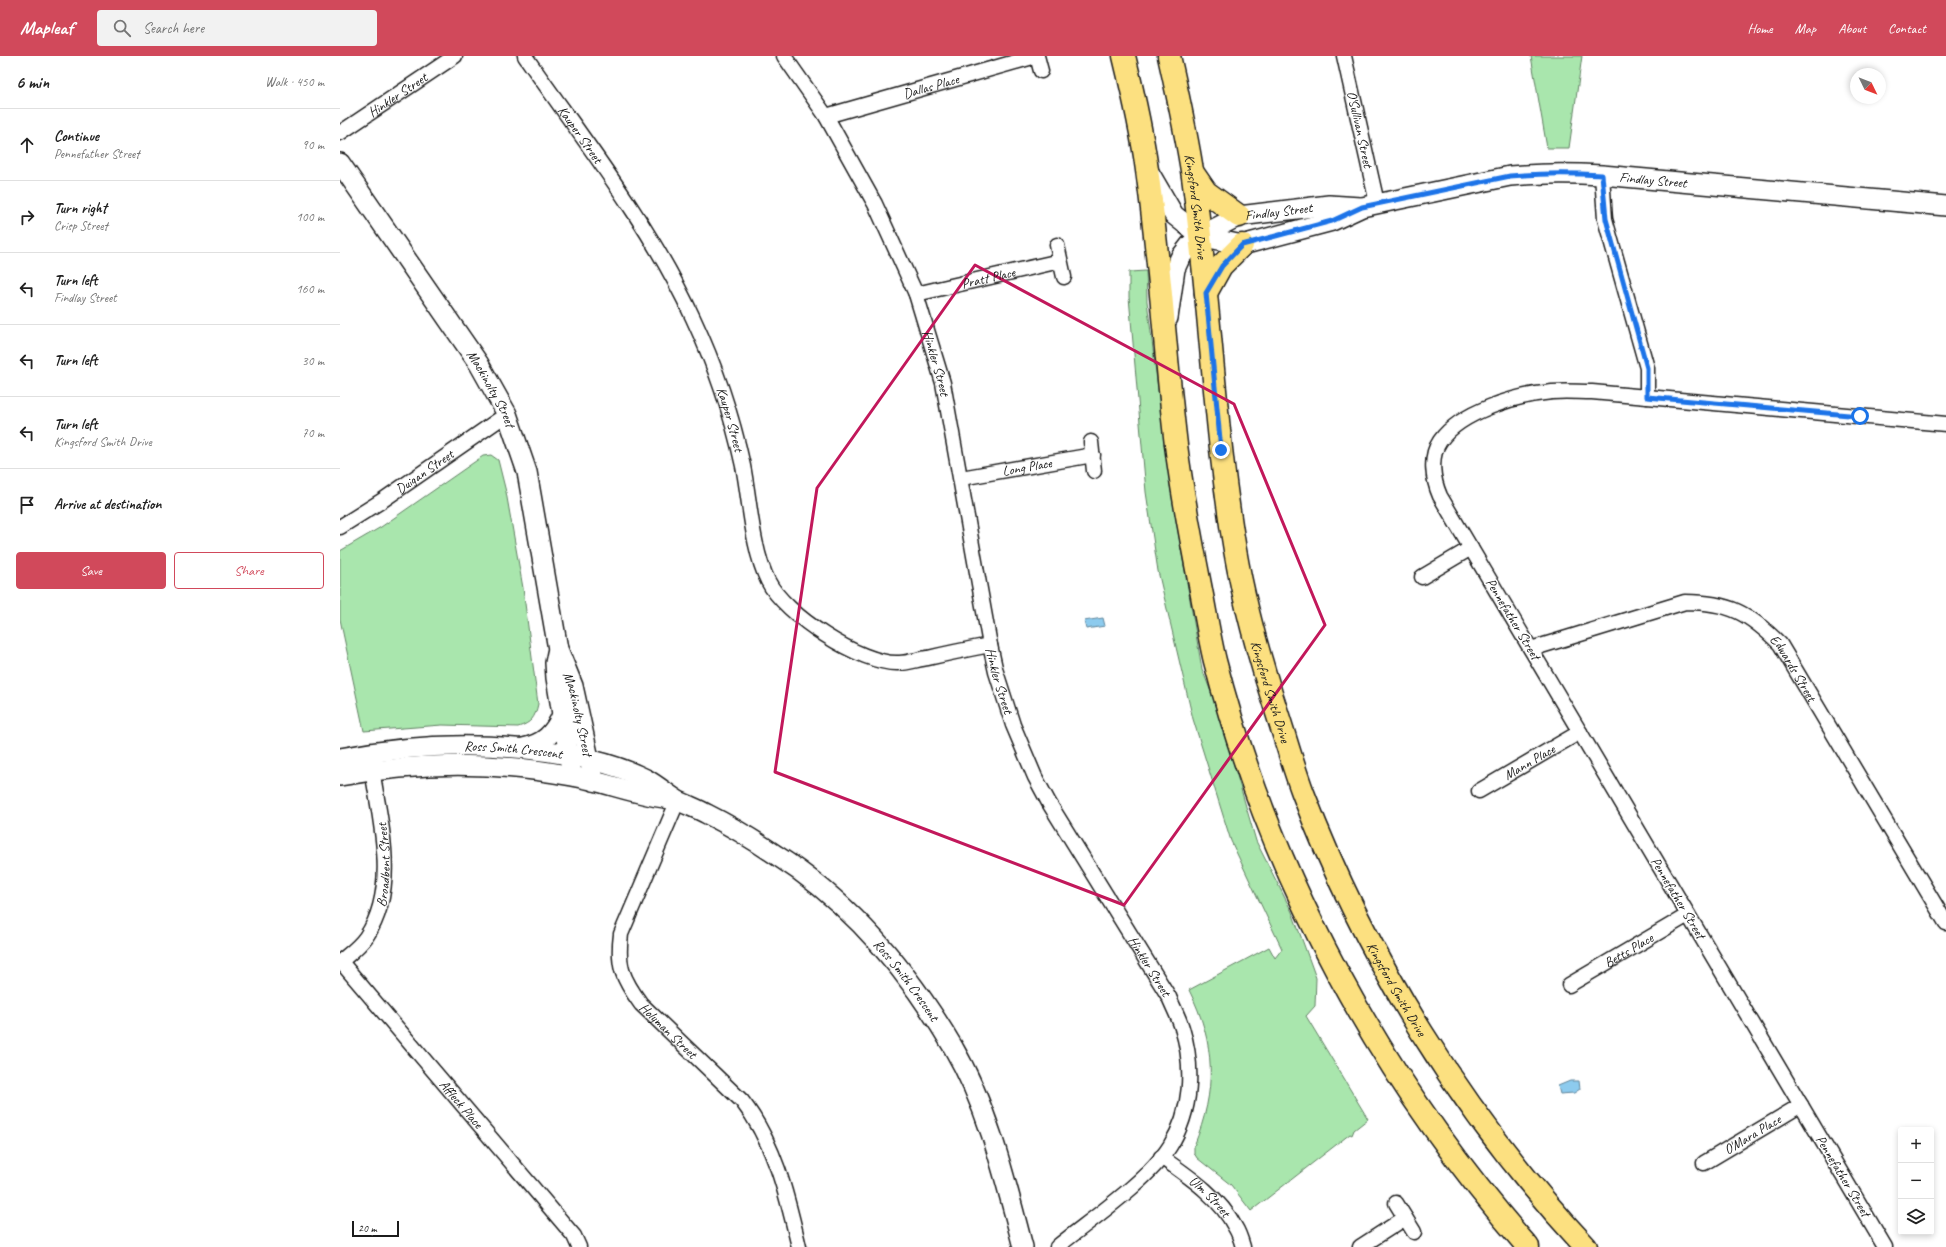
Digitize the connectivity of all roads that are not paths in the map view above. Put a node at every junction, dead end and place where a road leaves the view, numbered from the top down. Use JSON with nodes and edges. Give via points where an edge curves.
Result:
{"nodes":[{"id":1,"x":455,"y":56,"type":"edge"},
{"id":2,"x":525,"y":56,"type":"edge"},
{"id":3,"x":784,"y":56,"type":"edge"},
{"id":4,"x":1036,"y":56,"type":"edge"},
{"id":5,"x":1124,"y":56,"type":"edge"},
{"id":6,"x":1169,"y":56,"type":"edge"},
{"id":7,"x":1344,"y":56,"type":"edge"},
{"id":8,"x":1041,"y":71,"type":"dead end"},
{"id":9,"x":826,"y":116,"type":"junction"},
{"id":10,"x":340,"y":133,"type":"edge"},
{"id":11,"x":340,"y":163,"type":"edge"},
{"id":12,"x":1147,"y":167,"type":"junction"},
{"id":13,"x":1192,"y":173,"type":"junction"},
{"id":14,"x":1602,"y":175,"type":"junction"},
{"id":15,"x":1370,"y":205,"type":"junction"},
{"id":16,"x":1946,"y":206,"type":"edge"},
{"id":17,"x":1239,"y":216,"type":"junction"},
{"id":18,"x":1200,"y":236,"type":"junction"},
{"id":19,"x":1057,"y":245,"type":"dead end"},
{"id":20,"x":1242,"y":245,"type":"junction"},
{"id":21,"x":1060,"y":261,"type":"junction"},
{"id":22,"x":1064,"y":276,"type":"dead end"},
{"id":23,"x":1206,"y":293,"type":"junction"},
{"id":24,"x":916,"y":294,"type":"junction"},
{"id":25,"x":1166,"y":336,"type":"junction"},
{"id":26,"x":1647,"y":397,"type":"junction"},
{"id":27,"x":508,"y":414,"type":"junction"},
{"id":28,"x":1946,"y":424,"type":"edge"},
{"id":29,"x":1094,"y":471,"type":"dead end"},
{"id":30,"x":961,"y":478,"type":"junction"},
{"id":31,"x":340,"y":527,"type":"edge"},
{"id":32,"x":1471,"y":548,"type":"junction"},
{"id":33,"x":1422,"y":577,"type":"dead end"},
{"id":34,"x":990,"y":645,"type":"junction"},
{"id":35,"x":558,"y":649,"type":"junction"},
{"id":36,"x":1531,"y":649,"type":"junction"},
{"id":37,"x":562,"y":715,"type":"junction"},
{"id":38,"x":1580,"y":732,"type":"junction"},
{"id":39,"x":520,"y":748,"type":"junction"},
{"id":40,"x":569,"y":756,"type":"junction"},
{"id":41,"x":340,"y":758,"type":"edge"},
{"id":42,"x":589,"y":760,"type":"junction"},
{"id":43,"x":370,"y":761,"type":"junction"},
{"id":44,"x":340,"y":776,"type":"edge"},
{"id":45,"x":572,"y":776,"type":"junction"},
{"id":46,"x":594,"y":781,"type":"junction"},
{"id":47,"x":1479,"y":791,"type":"dead end"},
{"id":48,"x":678,"y":800,"type":"junction"},
{"id":49,"x":1688,"y":915,"type":"junction"},
{"id":50,"x":1946,"y":923,"type":"edge"},
{"id":51,"x":340,"y":962,"type":"edge"},
{"id":52,"x":1569,"y":985,"type":"dead end"},
{"id":53,"x":1801,"y":1105,"type":"junction"},
{"id":54,"x":1161,"y":1158,"type":"junction"},
{"id":55,"x":1704,"y":1163,"type":"dead end"},
{"id":56,"x":1396,"y":1203,"type":"dead end"},
{"id":57,"x":1405,"y":1218,"type":"junction"},
{"id":58,"x":1414,"y":1232,"type":"dead end"},
{"id":59,"x":579,"y":1247,"type":"edge"},
{"id":60,"x":799,"y":1247,"type":"edge"},
{"id":61,"x":1023,"y":1247,"type":"edge"},
{"id":62,"x":1056,"y":1247,"type":"edge"},
{"id":63,"x":1243,"y":1247,"type":"edge"},
{"id":64,"x":1360,"y":1247,"type":"edge"},
{"id":65,"x":1528,"y":1247,"type":"edge"},
{"id":66,"x":1586,"y":1247,"type":"edge"},
{"id":67,"x":1885,"y":1247,"type":"edge"}],
"edges":[{"from":1,"to":10,"type":"street","name":"Hinkler Street"},
{"from":2,"to":34,"type":"street","name":"Kauper Street","via":[[632,210],[665,264],[694,320],[727,407],[742,465],[760,561],[768,582],[781,601],[808,624],[858,653],[879,661],[899,663]]},
{"from":3,"to":9,"type":"street","name":"Hinkler Street"},
{"from":4,"to":8,"type":"street","name":"Dallas Place"},
{"from":4,"to":9,"type":"street","name":"Dallas Place"},
{"from":5,"to":12,"type":"main road"},
{"from":6,"to":13,"type":"main road","name":"Kingsford Smith Drive"},
{"from":7,"to":15,"type":"street","name":"O'Sullivan Street"},
{"from":9,"to":24,"type":"street","name":"Hinkler Street","via":[[875,204]]},
{"from":11,"to":27,"type":"street","name":"Mackinolty Street","via":[[479,364]]},
{"from":12,"to":18,"type":"street","name":"Findlay Street","via":[[1174,215]]},
{"from":12,"to":25,"type":"main road"},
{"from":13,"to":17,"type":"main road","via":[[1206,192]]},
{"from":13,"to":18,"type":"main road","name":"Kingsford Smith Drive"},
{"from":14,"to":15,"type":"street","name":"Findlay Street","via":[[1572,173],[1510,176]]},
{"from":14,"to":16,"type":"street","name":"Findlay Street"},
{"from":14,"to":26,"type":"street","via":[[1606,219],[1647,368]]},
{"from":15,"to":17,"type":"street","name":"Findlay Street","via":[[1329,205]]},
{"from":15,"to":20,"type":"street","name":"Findlay Street","via":[[1332,221]]},
{"from":17,"to":18,"type":"street","name":"Findlay Street"},
{"from":18,"to":20,"type":"street","name":"Findlay Street"},
{"from":18,"to":23,"type":"main road","name":"Kingsford Smith Drive"},
{"from":18,"to":25,"type":"street","name":"Findlay Street","via":[[1187,249],[1175,269]]},
{"from":19,"to":21,"type":"street"},
{"from":20,"to":23,"type":"main road","via":[[1222,266]]},
{"from":21,"to":22,"type":"street"},
{"from":21,"to":24,"type":"street","name":"Pratt Place"},
{"from":23,"to":66,"type":"main road","name":"Kingsford Smith Drive","via":[[1221,450],[1233,537],[1261,662],[1303,793],[1341,881],[1408,1010],[1459,1089],[1497,1141]]},
{"from":24,"to":30,"type":"street","name":"Hinkler Street","via":[[943,383]]},
{"from":25,"to":65,"type":"main road","via":[[1178,454],[1190,535],[1214,659],[1257,794],[1300,897],[1355,1008],[1424,1116],[1492,1206]]},
{"from":26,"to":28,"type":"street","name":"Pennefather Street"},
{"from":26,"to":32,"type":"street","name":"Pennefather Street","via":[[1592,392],[1552,392],[1514,399],[1480,412],[1451,428],[1436,450],[1433,468],[1436,487]]},
{"from":27,"to":31,"type":"street","name":"Duigan Street"},
{"from":27,"to":35,"type":"street","name":"Mackinolty Street","via":[[527,472]]},
{"from":29,"to":30,"type":"street","name":"Long Place","via":[[1092,449]]},
{"from":30,"to":34,"type":"street","name":"Hinkler Street"},
{"from":32,"to":33,"type":"street"},
{"from":32,"to":36,"type":"street","name":"Pennefather Street"},
{"from":34,"to":54,"type":"street","name":"Hinkler Street","via":[[1013,725],[1049,803],[1168,997],[1182,1028],[1189,1060],[1189,1091],[1183,1120]]},
{"from":35,"to":37,"type":"street","name":"Mackinolty Street","via":[[555,663]]},
{"from":35,"to":42,"type":"street","name":"Mackinolty Street","via":[[573,686]]},
{"from":36,"to":38,"type":"street","name":"Pennefather Street"},
{"from":36,"to":50,"type":"street","name":"Edwards Street","via":[[1685,602],[1719,604],[1752,619],[1780,644]]},
{"from":37,"to":39,"type":"street","via":[[550,736],[535,746]]},
{"from":37,"to":40,"type":"street","name":"Mackinolty Street"},
{"from":38,"to":47,"type":"street","name":"Mann Place"},
{"from":38,"to":49,"type":"street","name":"Pennefather Street"},
{"from":39,"to":40,"type":"street","name":"Ross Smith Crescent"},
{"from":39,"to":43,"type":"street","name":"Ross Smith Crescent","via":[[428,746]]},
{"from":40,"to":42,"type":"street","name":"Ross Smith Crescent"},
{"from":40,"to":45,"type":"street","name":"Mackinolty Street"},
{"from":41,"to":43,"type":"street","name":"Ross Smith Crescent"},
{"from":42,"to":46,"type":"street","name":"Mackinolty Street"},
{"from":42,"to":48,"type":"street","name":"Ross Smith Crescent","via":[[646,779]]},
{"from":43,"to":44,"type":"street","name":"Ross Smith Crescent"},
{"from":43,"to":45,"type":"street","name":"Ross Smith Crescent","via":[[418,765],[468,764]]},
{"from":43,"to":51,"type":"street","name":"Broadbent Street","via":[[385,858],[385,886],[379,913],[366,936]]},
{"from":45,"to":46,"type":"street","name":"Ross Smith Crescent"},
{"from":46,"to":48,"type":"street","name":"Ross Smith Crescent","via":[[650,797]]},
{"from":48,"to":60,"type":"street","name":"Holyman Street","via":[[621,934],[618,954],[620,965],[627,985],[641,1004],[742,1101],[752,1114],[768,1141]]},
{"from":48,"to":61,"type":"street","name":"Ross Smith Crescent","via":[[748,837],[825,892],[872,937],[919,994],[957,1055],[989,1126]]},
{"from":49,"to":52,"type":"street","name":"Betts Place"},
{"from":49,"to":53,"type":"street","name":"Pennefather Street"},
{"from":51,"to":59,"type":"street","name":"Affleck Place","via":[[569,1230]]},
{"from":53,"to":55,"type":"street","name":"O'Mara Place"},
{"from":53,"to":67,"type":"street","name":"Pennefather Street"},
{"from":54,"to":62,"type":"street","name":"Hinkler Street","via":[[1137,1183]]},
{"from":54,"to":63,"type":"street","name":"Ulm Street","via":[[1205,1190],[1222,1207],[1235,1227]]},
{"from":56,"to":57,"type":"street"},
{"from":57,"to":58,"type":"street"},
{"from":57,"to":64,"type":"street"}]}
